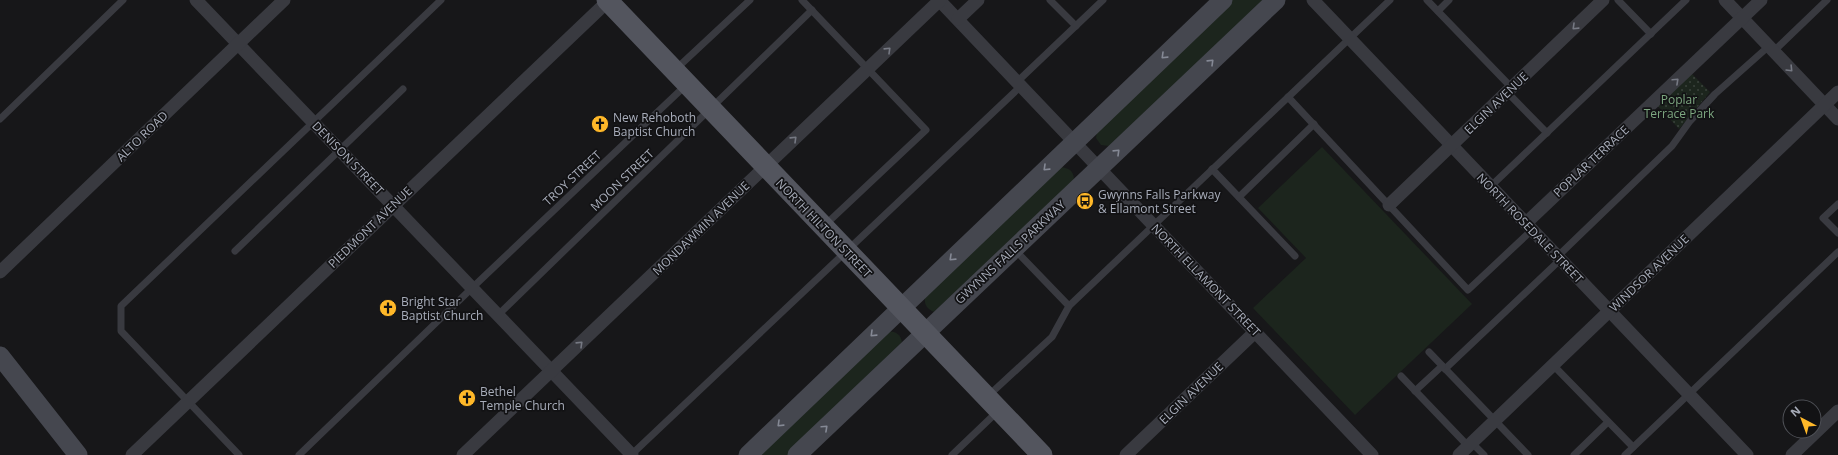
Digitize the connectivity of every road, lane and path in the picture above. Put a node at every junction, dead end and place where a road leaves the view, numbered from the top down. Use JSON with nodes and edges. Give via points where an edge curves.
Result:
{"nodes":[{"id":1,"x":123,"y":0,"type":"edge"},
{"id":2,"x":196,"y":0,"type":"edge"},
{"id":3,"x":284,"y":0,"type":"edge"},
{"id":4,"x":441,"y":0,"type":"edge"},
{"id":5,"x":608,"y":0,"type":"edge"},
{"id":6,"x":750,"y":0,"type":"edge"},
{"id":7,"x":802,"y":0,"type":"edge"},
{"id":8,"x":940,"y":0,"type":"edge"},
{"id":9,"x":978,"y":0,"type":"edge"},
{"id":10,"x":1050,"y":0,"type":"edge"},
{"id":11,"x":1103,"y":0,"type":"edge"},
{"id":12,"x":1223,"y":0,"type":"edge"},
{"id":13,"x":1276,"y":0,"type":"edge"},
{"id":14,"x":1314,"y":0,"type":"edge"},
{"id":15,"x":1390,"y":0,"type":"edge"},
{"id":16,"x":1427,"y":0,"type":"edge"},
{"id":17,"x":1449,"y":0,"type":"edge"},
{"id":18,"x":1603,"y":0,"type":"edge"},
{"id":19,"x":1618,"y":0,"type":"edge"},
{"id":20,"x":1686,"y":0,"type":"edge"},
{"id":21,"x":1725,"y":0,"type":"edge"},
{"id":22,"x":1761,"y":0,"type":"edge"},
{"id":23,"x":1827,"y":0,"type":"edge"},
{"id":24,"x":812,"y":10,"type":"junction"},
{"id":25,"x":1438,"y":11,"type":"junction"},
{"id":26,"x":1742,"y":18,"type":"junction"},
{"id":27,"x":958,"y":19,"type":"junction"},
{"id":28,"x":1076,"y":26,"type":"junction"},
{"id":29,"x":1651,"y":34,"type":"junction"},
{"id":30,"x":1350,"y":38,"type":"junction"},
{"id":31,"x":238,"y":44,"type":"junction"},
{"id":32,"x":1771,"y":48,"type":"junction"},
{"id":33,"x":868,"y":69,"type":"junction"},
{"id":34,"x":681,"y":78,"type":"junction"},
{"id":35,"x":1019,"y":84,"type":"junction"},
{"id":36,"x":403,"y":89,"type":"dead end"},
{"id":37,"x":1509,"y":90,"type":"junction"},
{"id":38,"x":1838,"y":92,"type":"edge"},
{"id":39,"x":1288,"y":97,"type":"junction"},
{"id":40,"x":1825,"y":105,"type":"junction"},
{"id":41,"x":710,"y":109,"type":"junction"},
{"id":42,"x":0,"y":118,"type":"edge"},
{"id":43,"x":1838,"y":119,"type":"edge"},
{"id":44,"x":314,"y":122,"type":"junction"},
{"id":45,"x":1314,"y":124,"type":"junction"},
{"id":46,"x":1547,"y":133,"type":"junction"},
{"id":47,"x":1074,"y":141,"type":"junction"},
{"id":48,"x":1452,"y":145,"type":"junction"},
{"id":49,"x":340,"y":150,"type":"junction"},
{"id":50,"x":766,"y":166,"type":"junction"},
{"id":51,"x":1100,"y":168,"type":"junction"},
{"id":52,"x":1212,"y":168,"type":"junction"},
{"id":53,"x":1491,"y":186,"type":"junction"},
{"id":54,"x":1239,"y":197,"type":"junction"},
{"id":55,"x":1838,"y":204,"type":"edge"},
{"id":56,"x":1389,"y":205,"type":"junction"},
{"id":57,"x":393,"y":206,"type":"junction"},
{"id":58,"x":1153,"y":225,"type":"junction"},
{"id":59,"x":1529,"y":226,"type":"junction"},
{"id":60,"x":823,"y":227,"type":"junction"},
{"id":61,"x":1838,"y":233,"type":"edge"},
{"id":62,"x":1014,"y":249,"type":"junction"},
{"id":63,"x":235,"y":251,"type":"dead end"},
{"id":64,"x":846,"y":252,"type":"junction"},
{"id":65,"x":1838,"y":252,"type":"edge"},
{"id":66,"x":1294,"y":256,"type":"dead end"},
{"id":67,"x":1559,"y":258,"type":"junction"},
{"id":68,"x":0,"y":272,"type":"edge"},
{"id":69,"x":472,"y":288,"type":"junction"},
{"id":70,"x":1068,"y":306,"type":"junction"},
{"id":71,"x":901,"y":307,"type":"junction"},
{"id":72,"x":1610,"y":311,"type":"junction"},
{"id":73,"x":498,"y":315,"type":"junction"},
{"id":74,"x":926,"y":332,"type":"junction"},
{"id":75,"x":1255,"y":332,"type":"junction"},
{"id":76,"x":1430,"y":352,"type":"dead end"},
{"id":77,"x":0,"y":356,"type":"edge"},
{"id":78,"x":1553,"y":365,"type":"junction"},
{"id":79,"x":1444,"y":367,"type":"junction"},
{"id":80,"x":551,"y":371,"type":"junction"},
{"id":81,"x":1401,"y":376,"type":"dead end"},
{"id":82,"x":1415,"y":391,"type":"junction"},
{"id":83,"x":1689,"y":394,"type":"junction"},
{"id":84,"x":188,"y":402,"type":"junction"},
{"id":85,"x":992,"y":404,"type":"junction"},
{"id":86,"x":1838,"y":411,"type":"edge"},
{"id":87,"x":1495,"y":421,"type":"junction"},
{"id":88,"x":1608,"y":422,"type":"junction"},
{"id":89,"x":1633,"y":447,"type":"junction"},
{"id":90,"x":1467,"y":448,"type":"edge"},
{"id":91,"x":78,"y":455,"type":"edge"},
{"id":92,"x":132,"y":455,"type":"edge"},
{"id":93,"x":239,"y":455,"type":"edge"},
{"id":94,"x":299,"y":455,"type":"edge"},
{"id":95,"x":463,"y":455,"type":"edge"},
{"id":96,"x":632,"y":455,"type":"edge"},
{"id":97,"x":748,"y":455,"type":"edge"},
{"id":98,"x":797,"y":455,"type":"edge"},
{"id":99,"x":952,"y":455,"type":"edge"},
{"id":100,"x":1042,"y":455,"type":"edge"},
{"id":101,"x":1126,"y":455,"type":"edge"},
{"id":102,"x":1372,"y":455,"type":"edge"},
{"id":103,"x":1484,"y":455,"type":"edge"},
{"id":104,"x":1528,"y":455,"type":"edge"},
{"id":105,"x":1574,"y":455,"type":"edge"},
{"id":106,"x":1625,"y":455,"type":"edge"},
{"id":107,"x":1747,"y":455,"type":"edge"},
{"id":108,"x":1792,"y":455,"type":"edge"}],
"edges":[{"from":1,"to":42,"type":"lane"},
{"from":2,"to":31,"type":"street","name":"DENISON STREET"},
{"from":3,"to":31,"type":"street","name":"ALTO ROAD"},
{"from":4,"to":44,"type":"lane"},
{"from":5,"to":34,"type":"main road","name":"NORTH HILTON STREET"},
{"from":5,"to":57,"type":"street","name":"PIEDMONT AVENUE"},
{"from":6,"to":34,"type":"lane","name":"TROY STREET"},
{"from":7,"to":24,"type":"lane"},
{"from":8,"to":27,"type":"street","name":"NORTH ELLAMONT STREET"},
{"from":33,"to":8,"type":"street","name":"MONDAWMIN AVENUE","one_way":true},
{"from":9,"to":27,"type":"street"},
{"from":10,"to":28,"type":"lane"},
{"from":11,"to":28,"type":"lane"},
{"from":12,"to":47,"type":"main road","one_way":true},
{"from":51,"to":13,"type":"main road","name":"GWYNNS FALLS PARKWAY","one_way":true},
{"from":14,"to":30,"type":"street","name":"NORTH ROSEDALE STREET"},
{"from":15,"to":30,"type":"lane"},
{"from":16,"to":25,"type":"lane"},
{"from":17,"to":25,"type":"lane"},
{"from":18,"to":37,"type":"street","name":"ELGIN AVENUE","one_way":true},
{"from":19,"to":29,"type":"lane"},
{"from":20,"to":29,"type":"lane"},
{"from":21,"to":26,"type":"street"},
{"from":22,"to":26,"type":"street","name":"POPLAR TERRACE"},
{"from":23,"to":32,"type":"lane"},
{"from":24,"to":33,"type":"lane"},
{"from":24,"to":41,"type":"lane","name":"MOON STREET"},
{"from":25,"to":37,"type":"lane"},
{"from":26,"to":32,"type":"street"},
{"from":59,"to":26,"type":"street","name":"POPLAR TERRACE","one_way":true},
{"from":27,"to":35,"type":"street","name":"NORTH ELLAMONT STREET"},
{"from":28,"to":35,"type":"lane"},
{"from":29,"to":46,"type":"lane"},
{"from":30,"to":39,"type":"lane"},
{"from":30,"to":48,"type":"street","name":"NORTH ROSEDALE STREET"},
{"from":31,"to":44,"type":"street","name":"DENISON STREET"},
{"from":31,"to":68,"type":"street","name":"ALTO ROAD"},
{"from":32,"to":40,"type":"street","one_way":true},
{"from":32,"to":67,"type":"lane","via":[[1715,94],[1690,120],[1672,146]]},
{"from":50,"to":33,"type":"street","name":"MONDAWMIN AVENUE","one_way":true},
{"from":33,"to":60,"type":"lane","via":[[926,130]]},
{"from":34,"to":41,"type":"main road","name":"NORTH HILTON STREET"},
{"from":34,"to":69,"type":"lane","name":"TROY STREET"},
{"from":35,"to":47,"type":"street","name":"NORTH ELLAMONT STREET"},
{"from":35,"to":64,"type":"lane"},
{"from":36,"to":49,"type":"lane"},
{"from":37,"to":46,"type":"lane"},
{"from":37,"to":48,"type":"street","name":"ELGIN AVENUE"},
{"from":38,"to":40,"type":"street","name":"WINDSOR AVENUE"},
{"from":39,"to":45,"type":"lane"},
{"from":39,"to":52,"type":"lane"},
{"from":40,"to":43,"type":"street"},
{"from":40,"to":72,"type":"street","name":"WINDSOR AVENUE"},
{"from":41,"to":50,"type":"main road","name":"NORTH HILTON STREET"},
{"from":41,"to":73,"type":"lane","name":"MOON STREET"},
{"from":44,"to":49,"type":"street","name":"DENISON STREET"},
{"from":44,"to":84,"type":"lane","via":[[121,306],[121,331]]},
{"from":45,"to":54,"type":"lane"},
{"from":45,"to":56,"type":"lane"},
{"from":46,"to":53,"type":"lane"},
{"from":47,"to":51,"type":"street","name":"NORTH ELLAMONT STREET"},
{"from":47,"to":71,"type":"main road","one_way":true},
{"from":48,"to":53,"type":"street","name":"NORTH ROSEDALE STREET"},
{"from":48,"to":56,"type":"street","name":"ELGIN AVENUE"},
{"from":49,"to":57,"type":"street","name":"DENISON STREET"},
{"from":49,"to":63,"type":"lane"},
{"from":50,"to":60,"type":"main road","name":"NORTH HILTON STREET"},
{"from":80,"to":50,"type":"street","name":"MONDAWMIN AVENUE","one_way":true},
{"from":51,"to":58,"type":"street","name":"NORTH ELLAMONT STREET"},
{"from":51,"to":62,"type":"main road","name":"GWYNNS FALLS PARKWAY"},
{"from":52,"to":54,"type":"lane"},
{"from":52,"to":58,"type":"lane"},
{"from":53,"to":59,"type":"street","name":"NORTH ROSEDALE STREET"},
{"from":54,"to":66,"type":"lane"},
{"from":55,"to":61,"type":"lane","via":[[1823,218]]},
{"from":56,"to":59,"type":"lane","via":[[1468,290]]},
{"from":57,"to":69,"type":"street","name":"DENISON STREET"},
{"from":57,"to":84,"type":"street","name":"PIEDMONT AVENUE"},
{"from":58,"to":70,"type":"lane"},
{"from":58,"to":75,"type":"street","name":"NORTH ELLAMONT STREET"},
{"from":59,"to":67,"type":"street","name":"NORTH ROSEDALE STREET"},
{"from":60,"to":64,"type":"main road","name":"NORTH HILTON STREET"},
{"from":62,"to":70,"type":"lane"},
{"from":62,"to":74,"type":"main road","name":"GWYNNS FALLS PARKWAY"},
{"from":64,"to":71,"type":"main road","name":"NORTH HILTON STREET"},
{"from":64,"to":96,"type":"lane"},
{"from":65,"to":83,"type":"lane"},
{"from":67,"to":72,"type":"street","name":"NORTH ROSEDALE STREET"},
{"from":67,"to":79,"type":"lane"},
{"from":69,"to":73,"type":"street","name":"DENISON STREET"},
{"from":69,"to":94,"type":"lane","name":"TROY STREET"},
{"from":70,"to":85,"type":"lane","via":[[1052,337]]},
{"from":71,"to":74,"type":"main road","name":"NORTH HILTON STREET"},
{"from":71,"to":97,"type":"main road","one_way":true},
{"from":72,"to":78,"type":"street","name":"WINDSOR AVENUE"},
{"from":72,"to":83,"type":"street","name":"NORTH ROSEDALE STREET"},
{"from":73,"to":80,"type":"street","name":"DENISON STREET"},
{"from":74,"to":85,"type":"main road","name":"NORTH HILTON STREET"},
{"from":98,"to":74,"type":"main road","name":"GWYNNS FALLS PARKWAY","one_way":true},
{"from":75,"to":101,"type":"street","name":"ELGIN AVENUE"},
{"from":75,"to":102,"type":"street","name":"NORTH ELLAMONT STREET"},
{"from":76,"to":79,"type":"lane"},
{"from":77,"to":91,"type":"main road"},
{"from":78,"to":87,"type":"street","name":"WINDSOR AVENUE"},
{"from":78,"to":88,"type":"lane"},
{"from":79,"to":82,"type":"lane"},
{"from":79,"to":87,"type":"lane"},
{"from":80,"to":95,"type":"street","name":"MONDAWMIN AVENUE"},
{"from":80,"to":96,"type":"street","name":"DENISON STREET"},
{"from":81,"to":82,"type":"lane"},
{"from":82,"to":90,"type":"lane"},
{"from":83,"to":89,"type":"lane"},
{"from":83,"to":107,"type":"street","name":"NORTH ROSEDALE STREET"},
{"from":84,"to":92,"type":"street","name":"PIEDMONT AVENUE"},
{"from":84,"to":93,"type":"lane"},
{"from":85,"to":99,"type":"lane"},
{"from":85,"to":100,"type":"main road","name":"NORTH HILTON STREET"},
{"from":86,"to":108,"type":"street"},
{"from":87,"to":90,"type":"street","name":"WINDSOR AVENUE"},
{"from":87,"to":104,"type":"lane"},
{"from":88,"to":89,"type":"lane"},
{"from":88,"to":105,"type":"lane"},
{"from":89,"to":106,"type":"lane"},
{"from":90,"to":103,"type":"lane"}]}
